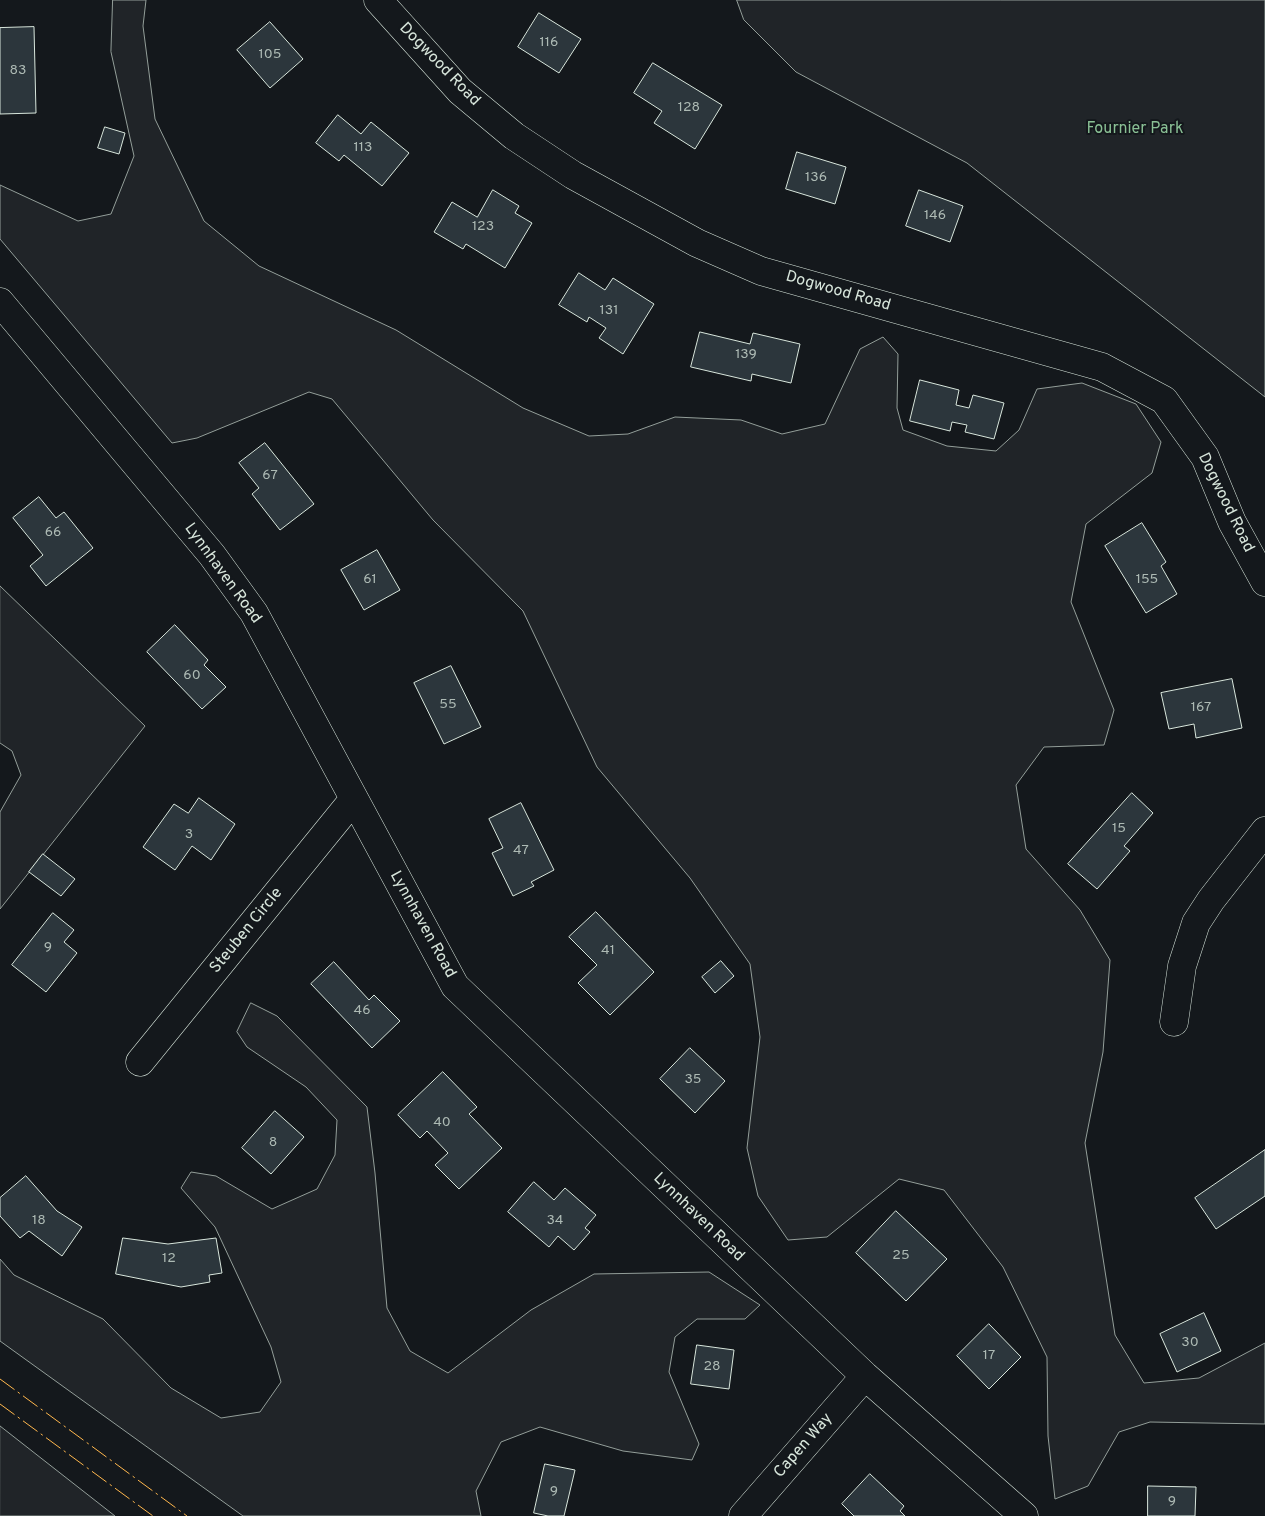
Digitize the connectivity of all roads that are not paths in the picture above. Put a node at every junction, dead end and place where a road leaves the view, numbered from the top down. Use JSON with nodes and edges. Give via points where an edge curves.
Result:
{"nodes":[{"id":1,"x":378,"y":0,"type":"edge"},
{"id":2,"x":0,"y":302,"type":"edge"},
{"id":3,"x":1265,"y":582,"type":"edge"},
{"id":4,"x":353,"y":800,"type":"junction"},
{"id":5,"x":1265,"y":831,"type":"edge"},
{"id":6,"x":1174,"y":1022,"type":"dead end"},
{"id":7,"x":140,"y":1062,"type":"dead end"},
{"id":8,"x":865,"y":1376,"type":"junction"},
{"id":9,"x":743,"y":1516,"type":"edge"},
{"id":10,"x":1024,"y":1516,"type":"edge"}],
"edges":[{"from":1,"to":3,"type":"street","name":"Dogwood Road","via":[[460,91],[514,136],[573,175],[697,243],[761,271],[1102,367],[1164,400],[1205,457],[1232,522]]},
{"from":2,"to":4,"type":"street","name":"Lynnhaven Road","via":[[212,555],[254,612]]},
{"from":4,"to":7,"type":"street","name":"Steuben Circle"},
{"from":4,"to":8,"type":"street","name":"Lynnhaven Road","via":[[455,986]]},
{"from":5,"to":6,"type":"street","via":[[1196,923],[1182,966]]},
{"from":8,"to":9,"type":"street","name":"Capen Way"},
{"from":8,"to":10,"type":"street","name":"Lynnhaven Road"}]}
